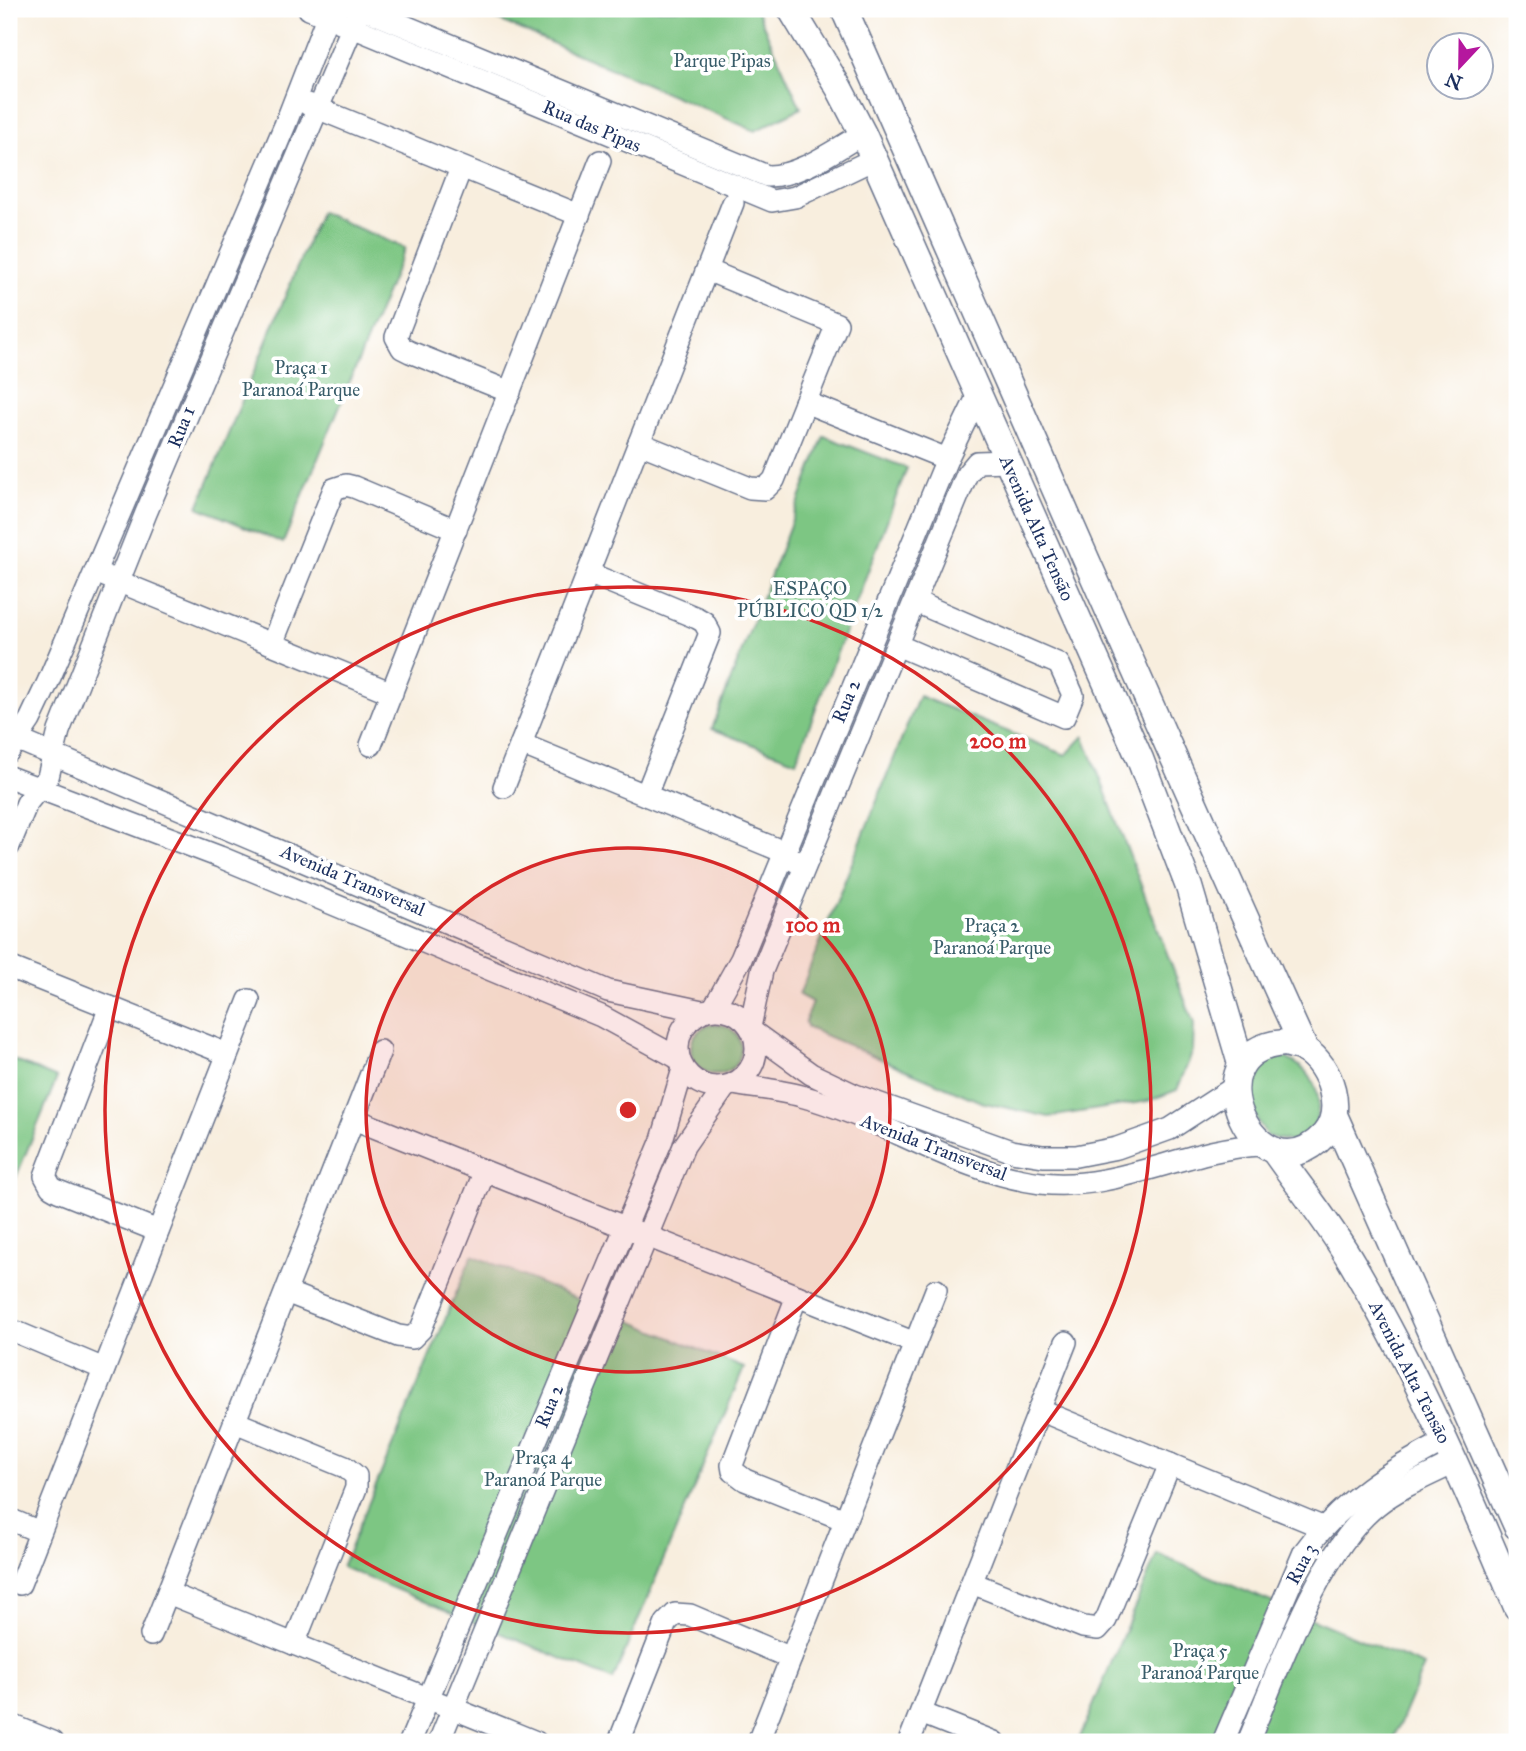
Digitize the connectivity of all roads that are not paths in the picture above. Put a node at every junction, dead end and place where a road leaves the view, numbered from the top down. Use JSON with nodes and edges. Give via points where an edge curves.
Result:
{"nodes":[{"id":1,"x":791,"y":9,"type":"edge"},
{"id":2,"x":844,"y":9,"type":"edge"},
{"id":3,"x":322,"y":11,"type":"edge"},
{"id":4,"x":359,"y":15,"type":"edge"},
{"id":5,"x":295,"y":100,"type":"junction"},
{"id":6,"x":319,"y":109,"type":"junction"},
{"id":7,"x":863,"y":134,"type":"junction"},
{"id":8,"x":874,"y":159,"type":"junction"},
{"id":9,"x":600,"y":162,"type":"dead end"},
{"id":10,"x":461,"y":168,"type":"junction"},
{"id":11,"x":733,"y":203,"type":"dead end"},
{"id":12,"x":579,"y":215,"type":"junction"},
{"id":13,"x":706,"y":270,"type":"junction"},
{"id":14,"x":510,"y":392,"type":"junction"},
{"id":15,"x":979,"y":393,"type":"junction"},
{"id":16,"x":805,"y":402,"type":"junction"},
{"id":17,"x":639,"y":443,"type":"junction"},
{"id":18,"x":947,"y":458,"type":"junction"},
{"id":19,"x":1008,"y":461,"type":"junction"},
{"id":20,"x":456,"y":530,"type":"junction"},
{"id":21,"x":93,"y":572,"type":"junction"},
{"id":22,"x":588,"y":573,"type":"junction"},
{"id":23,"x":119,"y":581,"type":"junction"},
{"id":24,"x":916,"y":602,"type":"junction"},
{"id":25,"x":272,"y":644,"type":"junction"},
{"id":26,"x":897,"y":645,"type":"junction"},
{"id":27,"x":392,"y":693,"type":"junction"},
{"id":28,"x":11,"y":742,"type":"edge"},
{"id":29,"x":521,"y":744,"type":"junction"},
{"id":30,"x":371,"y":745,"type":"dead end"},
{"id":31,"x":55,"y":754,"type":"junction"},
{"id":32,"x":9,"y":778,"type":"edge"},
{"id":33,"x":504,"y":787,"type":"dead end"},
{"id":34,"x":42,"y":788,"type":"junction"},
{"id":35,"x":646,"y":795,"type":"junction"},
{"id":36,"x":9,"y":846,"type":"edge"},
{"id":37,"x":784,"y":852,"type":"junction"},
{"id":38,"x":804,"y":869,"type":"junction"},
{"id":39,"x":9,"y":967,"type":"edge"},
{"id":40,"x":249,"y":1000,"type":"dead end"},
{"id":41,"x":110,"y":1007,"type":"junction"},
{"id":42,"x":707,"y":1010,"type":"junction"},
{"id":43,"x":751,"y":1029,"type":"junction"},
{"id":44,"x":1305,"y":1050,"type":"junction"},
{"id":45,"x":380,"y":1051,"type":"dead end"},
{"id":46,"x":228,"y":1054,"type":"junction"},
{"id":47,"x":681,"y":1063,"type":"junction"},
{"id":48,"x":1237,"y":1076,"type":"junction"},
{"id":49,"x":729,"y":1085,"type":"junction"},
{"id":50,"x":1334,"y":1115,"type":"junction"},
{"id":51,"x":354,"y":1119,"type":"junction"},
{"id":52,"x":1268,"y":1148,"type":"junction"},
{"id":53,"x":484,"y":1173,"type":"junction"},
{"id":54,"x":624,"y":1228,"type":"junction"},
{"id":55,"x":158,"y":1231,"type":"junction"},
{"id":56,"x":649,"y":1237,"type":"junction"},
{"id":57,"x":936,"y":1290,"type":"dead end"},
{"id":58,"x":286,"y":1292,"type":"junction"},
{"id":59,"x":797,"y":1296,"type":"junction"},
{"id":60,"x":9,"y":1329,"type":"edge"},
{"id":61,"x":1066,"y":1342,"type":"dead end"},
{"id":62,"x":915,"y":1343,"type":"junction"},
{"id":63,"x":104,"y":1369,"type":"junction"},
{"id":64,"x":1039,"y":1410,"type":"junction"},
{"id":65,"x":235,"y":1422,"type":"junction"},
{"id":66,"x":1451,"y":1452,"type":"junction"},
{"id":67,"x":1170,"y":1464,"type":"junction"},
{"id":68,"x":9,"y":1519,"type":"edge"},
{"id":69,"x":845,"y":1520,"type":"junction"},
{"id":70,"x":1517,"y":1526,"type":"edge"},
{"id":71,"x":1322,"y":1527,"type":"junction"},
{"id":72,"x":40,"y":1532,"type":"junction"},
{"id":73,"x":972,"y":1583,"type":"junction"},
{"id":74,"x":20,"y":1584,"type":"dead end"},
{"id":75,"x":168,"y":1593,"type":"junction"},
{"id":76,"x":1517,"y":1607,"type":"edge"},
{"id":77,"x":151,"y":1635,"type":"dead end"},
{"id":78,"x":293,"y":1644,"type":"junction"},
{"id":79,"x":791,"y":1658,"type":"junction"},
{"id":80,"x":428,"y":1698,"type":"junction"},
{"id":81,"x":453,"y":1708,"type":"junction"},
{"id":82,"x":921,"y":1713,"type":"junction"},
{"id":83,"x":9,"y":1724,"type":"edge"},
{"id":84,"x":53,"y":1742,"type":"edge"},
{"id":85,"x":410,"y":1742,"type":"edge"},
{"id":86,"x":439,"y":1742,"type":"edge"},
{"id":87,"x":536,"y":1742,"type":"edge"},
{"id":88,"x":619,"y":1742,"type":"edge"},
{"id":89,"x":758,"y":1742,"type":"edge"},
{"id":90,"x":909,"y":1742,"type":"edge"},
{"id":91,"x":993,"y":1742,"type":"edge"},
{"id":92,"x":1223,"y":1742,"type":"edge"},
{"id":93,"x":1248,"y":1742,"type":"edge"}],
"edges":[{"from":1,"to":7,"type":"street","name":"Avenida Alta Tensão"},
{"from":2,"to":44,"type":"street","name":"Avenida Alta Tensão"},
{"from":3,"to":4,"type":"street","name":"Rua das Pipas"},
{"from":3,"to":5,"type":"street","name":"Rua 1"},
{"from":4,"to":6,"type":"street","name":"Rua 1"},
{"from":4,"to":7,"type":"street","name":"Rua das Pipas","via":[[767,176],[801,168]]},
{"from":4,"to":8,"type":"street","name":"Rua das Pipas","via":[[772,201],[795,197]]},
{"from":5,"to":6,"type":"street"},
{"from":5,"to":21,"type":"street","name":"Rua 1"},
{"from":6,"to":10,"type":"street"},
{"from":6,"to":23,"type":"street","name":"Rua 1"},
{"from":7,"to":8,"type":"street","name":"Avenida Alta Tensão"},
{"from":8,"to":15,"type":"street","name":"Avenida Alta Tensão"},
{"from":9,"to":12,"type":"street"},
{"from":10,"to":12,"type":"street"},
{"from":10,"to":14,"type":"street","via":[[396,337],[410,352]]},
{"from":11,"to":13,"type":"street"},
{"from":12,"to":14,"type":"street"},
{"from":13,"to":16,"type":"street","via":[[837,324]]},
{"from":13,"to":17,"type":"street"},
{"from":14,"to":20,"type":"street"},
{"from":15,"to":18,"type":"street","name":"Rua 2"},
{"from":15,"to":19,"type":"street","name":"Avenida Alta Tensão"},
{"from":16,"to":17,"type":"street","via":[[774,480],[765,489],[750,488]]},
{"from":16,"to":18,"type":"street"},
{"from":17,"to":22,"type":"street"},
{"from":18,"to":37,"type":"street","name":"Rua 2"},
{"from":19,"to":24,"type":"street","name":"Rua 2","via":[[977,462],[970,469]]},
{"from":19,"to":48,"type":"street","name":"Avenida Alta Tensão","via":[[1140,760],[1189,887]]},
{"from":20,"to":25,"type":"street","via":[[354,487],[334,489]]},
{"from":20,"to":27,"type":"street"},
{"from":21,"to":23,"type":"street"},
{"from":21,"to":28,"type":"street","name":"Rua 1","via":[[30,720]]},
{"from":22,"to":29,"type":"street"},
{"from":22,"to":35,"type":"street","via":[[698,618],[709,627]]},
{"from":23,"to":25,"type":"street"},
{"from":23,"to":31,"type":"street","name":"Rua 1","via":[[59,731]]},
{"from":24,"to":26,"type":"street","name":"Rua 2"},
{"from":24,"to":26,"type":"street","via":[[1059,664],[1073,695],[1064,717]]},
{"from":25,"to":27,"type":"street"},
{"from":26,"to":38,"type":"street","name":"Rua 2"},
{"from":27,"to":30,"type":"street"},
{"from":28,"to":31,"type":"street","name":"Avenida Transversal"},
{"from":29,"to":33,"type":"street"},
{"from":29,"to":35,"type":"street"},
{"from":31,"to":34,"type":"street","name":"Rua 1"},
{"from":31,"to":42,"type":"street","name":"Avenida Transversal","via":[[608,990]]},
{"from":32,"to":34,"type":"street","name":"Avenida Transversal"},
{"from":34,"to":36,"type":"street","name":"Rua 1","via":[[27,803]]},
{"from":34,"to":47,"type":"street","name":"Avenida Transversal","via":[[233,862],[601,1016]]},
{"from":35,"to":37,"type":"street"},
{"from":37,"to":38,"type":"street"},
{"from":37,"to":42,"type":"street","name":"Rua 2","via":[[741,959]]},
{"from":38,"to":43,"type":"street","name":"Rua 2","via":[[762,971]]},
{"from":39,"to":41,"type":"street"},
{"from":40,"to":46,"type":"street"},
{"from":41,"to":46,"type":"street"},
{"from":41,"to":55,"type":"street","via":[[45,1176],[58,1191]]},
{"from":42,"to":43,"type":"street","name":"Avenida Transversal","via":[[734,1013]]},
{"from":42,"to":47,"type":"street","via":[[684,1025],[677,1047]]},
{"from":43,"to":48,"type":"street","name":"Avenida Transversal","via":[[811,1074],[855,1095],[1011,1151],[1044,1156],[1117,1148],[1170,1129]]},
{"from":43,"to":49,"type":"street","via":[[756,1044],[751,1068]]},
{"from":44,"to":48,"type":"street","via":[[1285,1043],[1260,1048]]},
{"from":44,"to":50,"type":"street","via":[[1323,1068],[1335,1101]]},
{"from":45,"to":51,"type":"street"},
{"from":46,"to":55,"type":"street"},
{"from":47,"to":49,"type":"street","name":"Avenida Transversal","via":[[701,1084]]},
{"from":47,"to":54,"type":"street","name":"Rua 2","via":[[662,1140]]},
{"from":48,"to":52,"type":"street","via":[[1241,1117]]},
{"from":49,"to":52,"type":"street","name":"Avenida Transversal","via":[[802,1096],[1005,1176],[1042,1183],[1077,1184],[1228,1147]]},
{"from":49,"to":56,"type":"street","name":"Rua 2","via":[[684,1146]]},
{"from":50,"to":52,"type":"street","via":[[1330,1128],[1312,1147],[1300,1152]]},
{"from":50,"to":70,"type":"street","name":"Avenida Alta Tensāo"},
{"from":51,"to":53,"type":"street"},
{"from":51,"to":58,"type":"street"},
{"from":52,"to":66,"type":"street","name":"Avenida Alta Tensāo","via":[[1352,1262]]},
{"from":53,"to":54,"type":"street"},
{"from":53,"to":58,"type":"street","via":[[421,1329],[412,1338]]},
{"from":54,"to":56,"type":"street"},
{"from":54,"to":80,"type":"street","name":"Rua 2"},
{"from":55,"to":63,"type":"street"},
{"from":56,"to":59,"type":"street"},
{"from":56,"to":81,"type":"street","name":"Rua 2"},
{"from":57,"to":62,"type":"street"},
{"from":58,"to":65,"type":"street"},
{"from":59,"to":62,"type":"street"},
{"from":59,"to":69,"type":"street","via":[[733,1471]]},
{"from":60,"to":63,"type":"street"},
{"from":61,"to":64,"type":"street"},
{"from":62,"to":69,"type":"street"},
{"from":63,"to":72,"type":"street"},
{"from":64,"to":67,"type":"street"},
{"from":64,"to":73,"type":"street"},
{"from":65,"to":75,"type":"street"},
{"from":65,"to":78,"type":"street","via":[[345,1466],[358,1482]]},
{"from":66,"to":71,"type":"street","name":"Rua 3","via":[[1379,1477]]},
{"from":66,"to":76,"type":"street","name":"Avenida Alta Tensāo"},
{"from":66,"to":93,"type":"street","name":"Rua 3","via":[[1378,1505],[1340,1542]]},
{"from":67,"to":71,"type":"street"},
{"from":67,"to":73,"type":"street","via":[[1106,1620],[1098,1629]]},
{"from":68,"to":72,"type":"street"},
{"from":69,"to":79,"type":"street"},
{"from":71,"to":92,"type":"street","name":"Rua 3","via":[[1304,1552]]},
{"from":72,"to":74,"type":"street"},
{"from":73,"to":82,"type":"street"},
{"from":75,"to":77,"type":"street"},
{"from":75,"to":78,"type":"street"},
{"from":78,"to":80,"type":"street"},
{"from":79,"to":88,"type":"street","via":[[690,1615],[675,1614],[666,1623]]},
{"from":79,"to":89,"type":"street"},
{"from":80,"to":81,"type":"street"},
{"from":80,"to":85,"type":"street","name":"Rua 2"},
{"from":81,"to":86,"type":"street","name":"Rua 2"},
{"from":81,"to":87,"type":"street"},
{"from":82,"to":90,"type":"street"},
{"from":82,"to":91,"type":"street"},
{"from":83,"to":84,"type":"street"}]}
